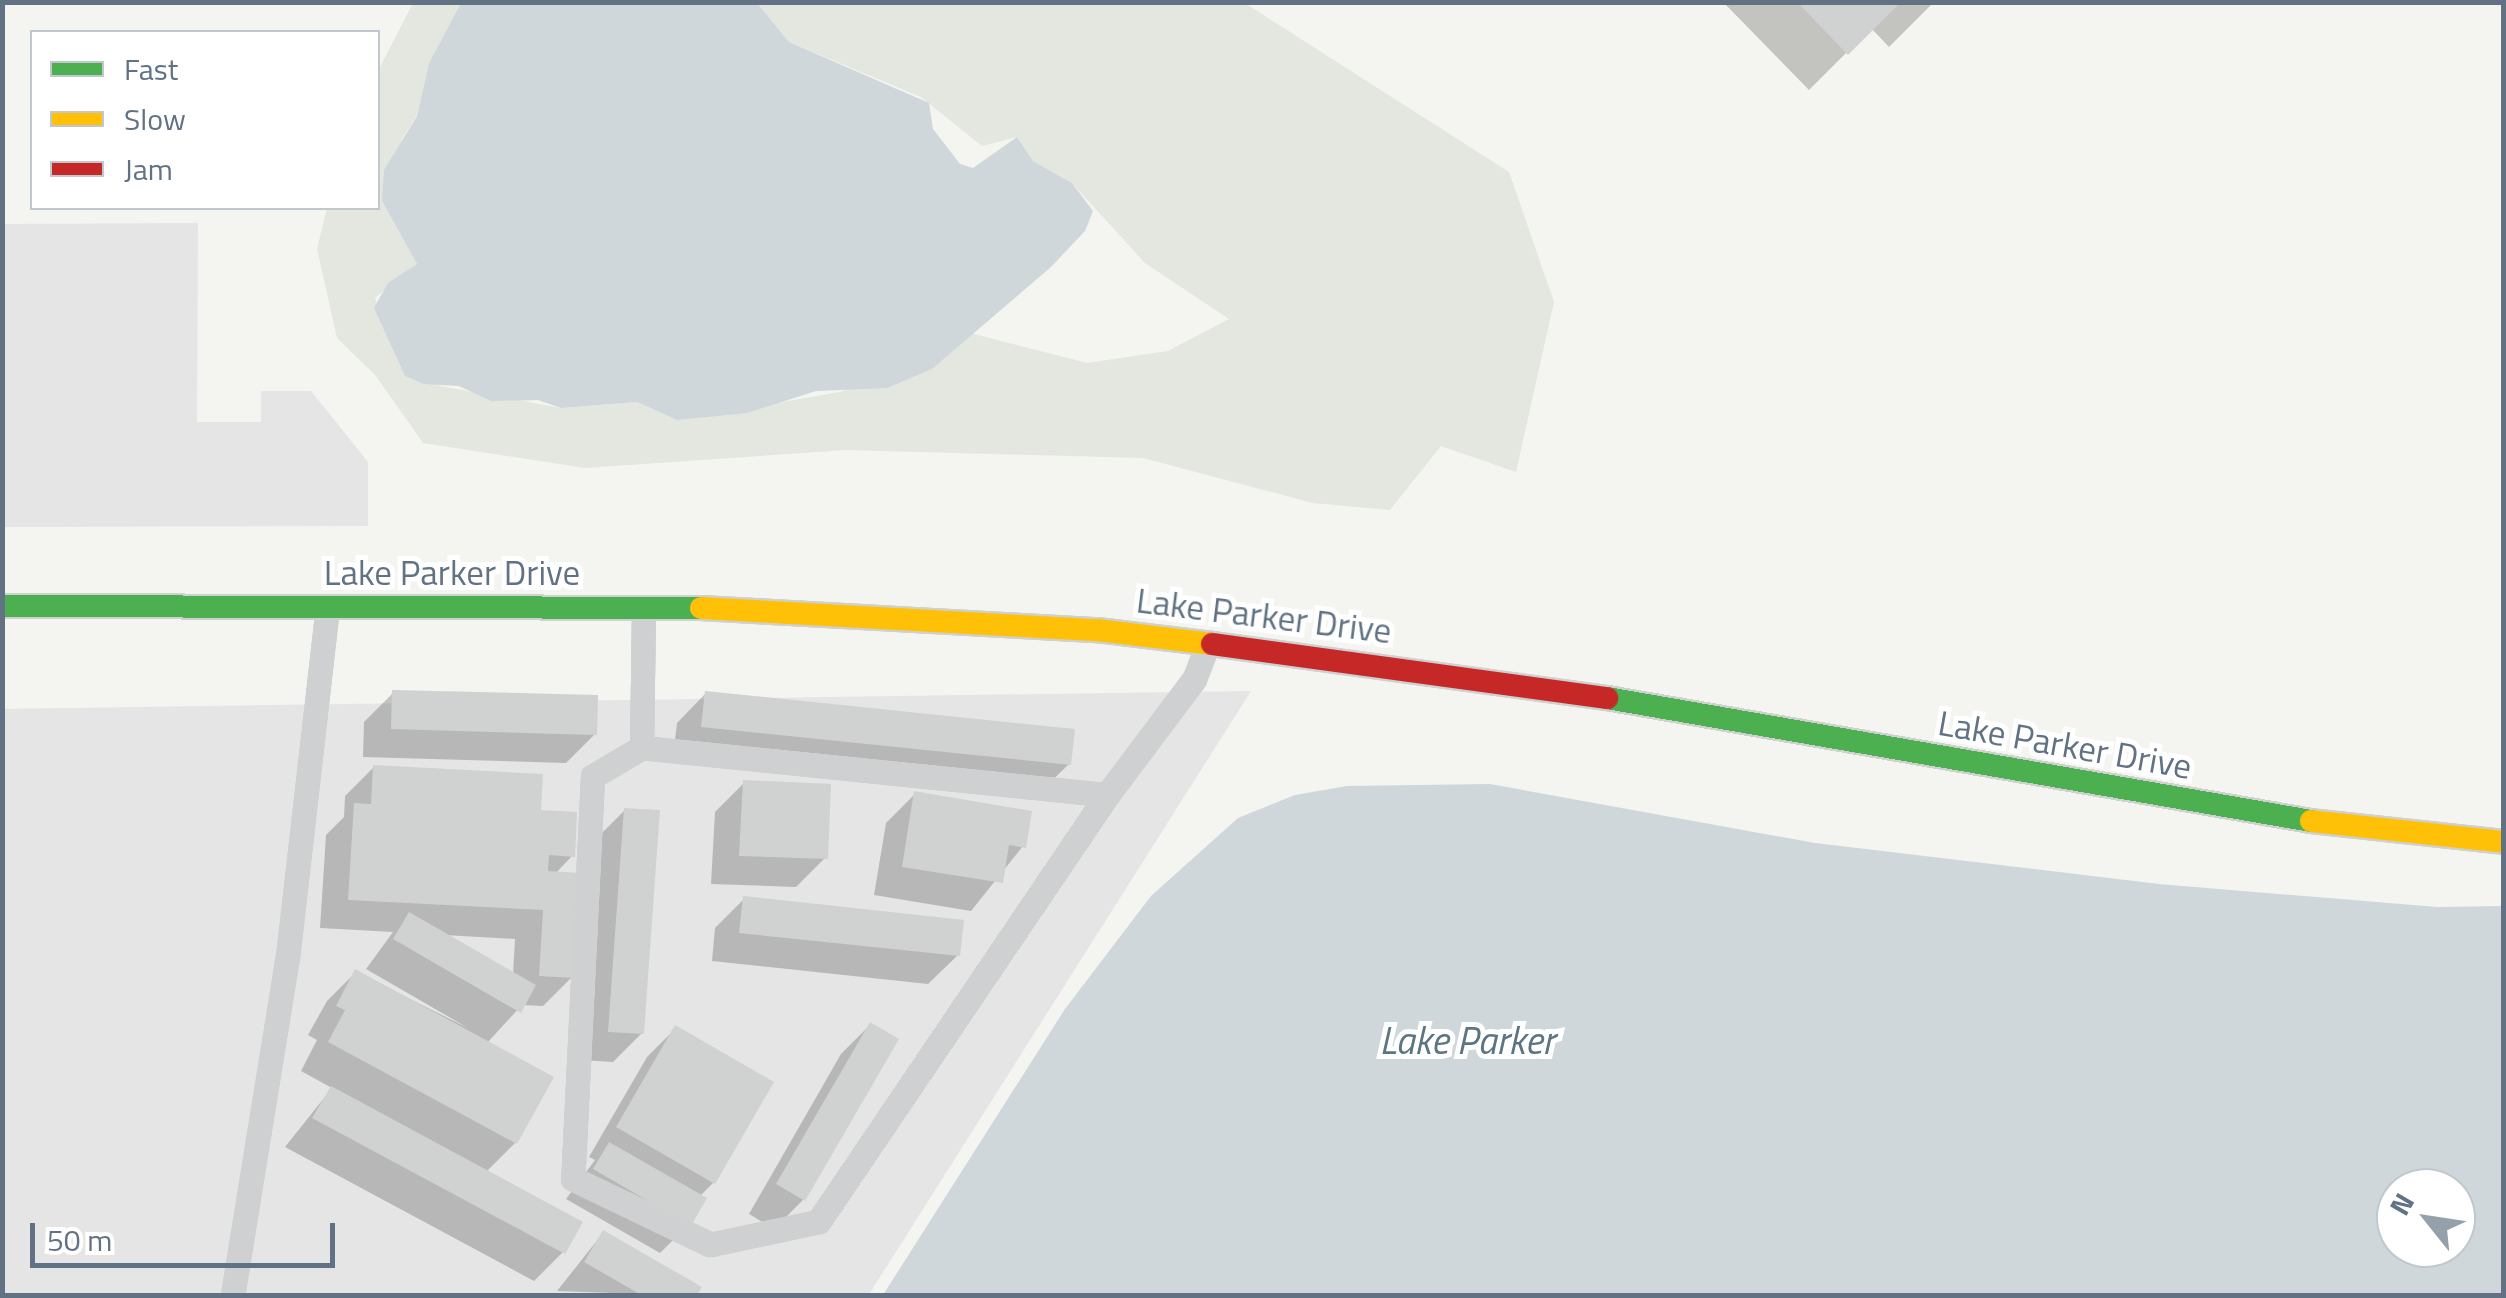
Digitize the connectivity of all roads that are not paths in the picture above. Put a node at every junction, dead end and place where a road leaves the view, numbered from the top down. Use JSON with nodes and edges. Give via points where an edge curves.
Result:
{"nodes":[{"id":1,"x":2,"y":606,"type":"edge"},
{"id":2,"x":328,"y":607,"type":"junction"},
{"id":3,"x":644,"y":608,"type":"junction"},
{"id":4,"x":1208,"y":644,"type":"junction"},
{"id":5,"x":642,"y":748,"type":"junction"},
{"id":6,"x":1108,"y":795,"type":"junction"},
{"id":7,"x":2504,"y":842,"type":"edge"},
{"id":8,"x":232,"y":1296,"type":"edge"}],
"edges":[{"from":1,"to":2,"type":"street","name":"Lake Parker Drive"},
{"from":2,"to":3,"type":"street","name":"Lake Parker Drive"},
{"from":2,"to":8,"type":"lane","via":[[288,958]]},
{"from":3,"to":4,"type":"street","name":"Lake Parker Drive","via":[[925,616]]},
{"from":3,"to":5,"type":"lane"},
{"from":4,"to":6,"type":"lane","via":[[1195,679]]},
{"from":4,"to":7,"type":"street","name":"Lake Parker Drive","via":[[1517,682],[2370,831]]},
{"from":5,"to":6,"type":"lane"},
{"from":5,"to":6,"type":"lane","via":[[593,776],[573,1179],[711,1246],[819,1222]]}]}
